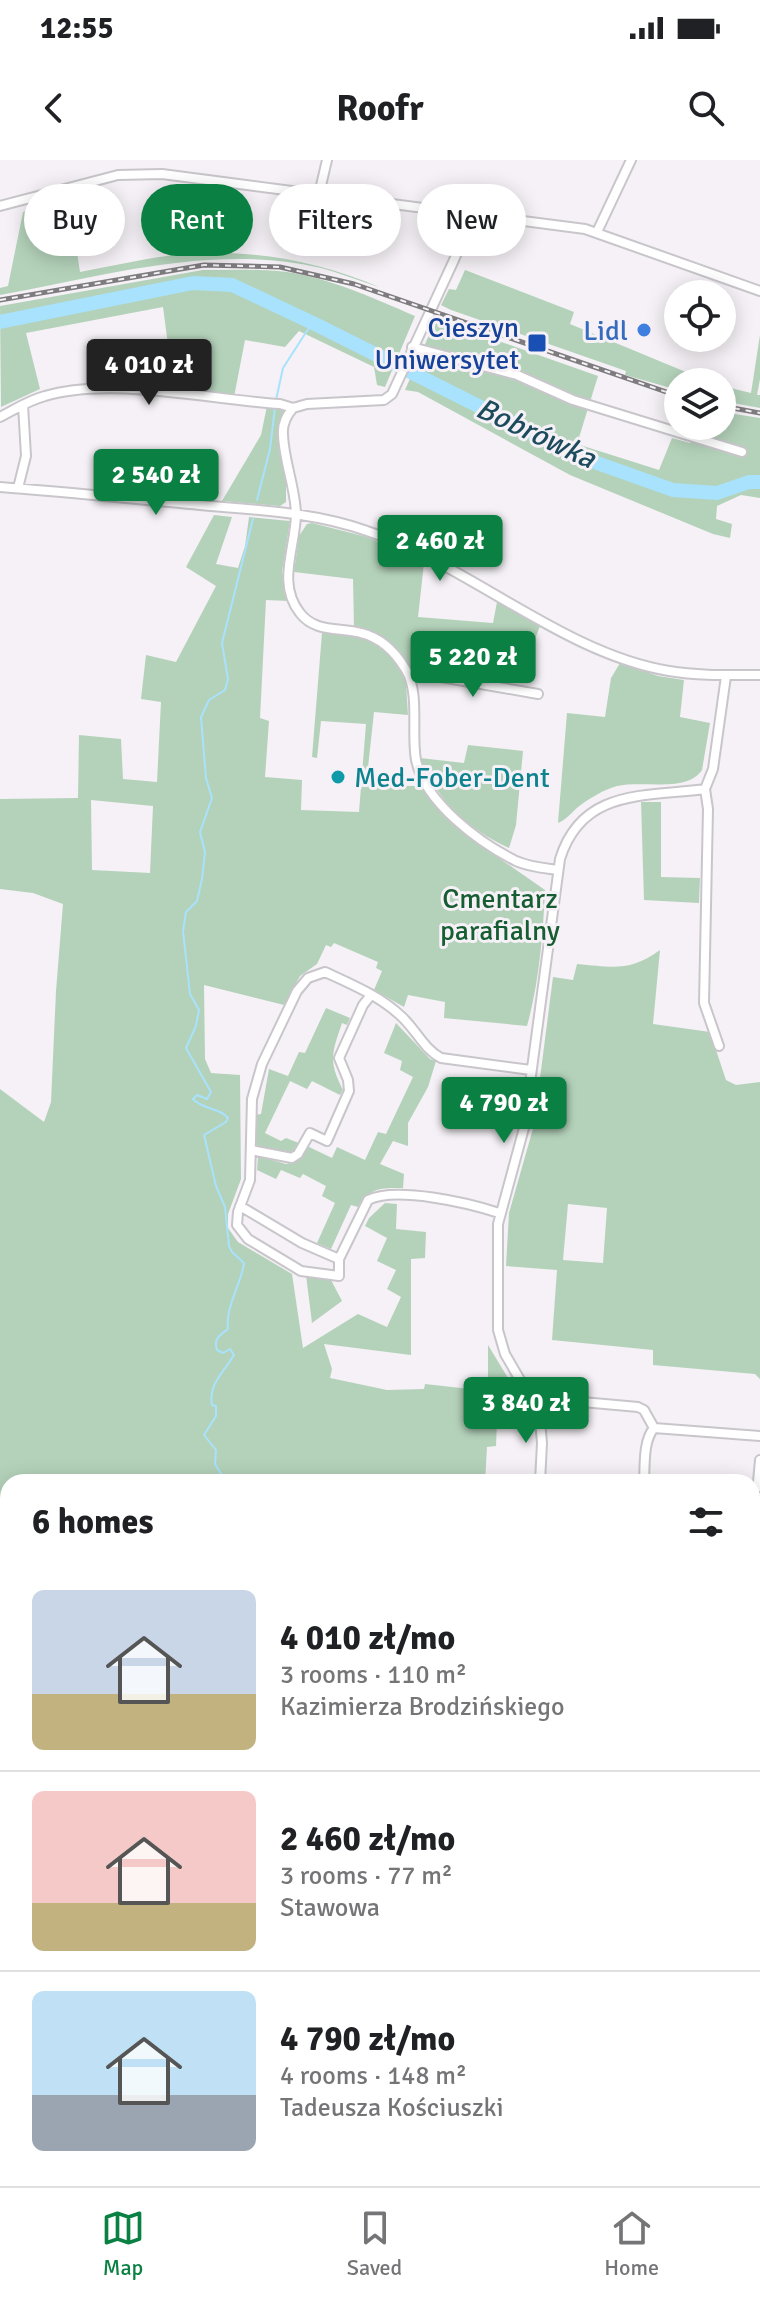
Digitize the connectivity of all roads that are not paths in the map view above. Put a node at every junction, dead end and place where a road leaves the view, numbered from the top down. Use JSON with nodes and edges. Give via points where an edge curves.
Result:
{"nodes":[{"id":1,"x":143,"y":160,"type":"edge"},
{"id":2,"x":327,"y":160,"type":"edge"},
{"id":3,"x":631,"y":160,"type":"edge"},
{"id":4,"x":140,"y":173,"type":"junction"},
{"id":5,"x":321,"y":184,"type":"edge"},
{"id":6,"x":269,"y":188,"type":"edge"},
{"id":7,"x":0,"y":206,"type":"edge"},
{"id":8,"x":526,"y":222,"type":"edge"},
{"id":9,"x":597,"y":232,"type":"junction"},
{"id":10,"x":456,"y":256,"type":"edge"},
{"id":11,"x":760,"y":288,"type":"edge"},
{"id":12,"x":412,"y":347,"type":"junction"},
{"id":13,"x":23,"y":405,"type":"junction"},
{"id":14,"x":293,"y":408,"type":"junction"},
{"id":15,"x":0,"y":417,"type":"edge"},
{"id":16,"x":742,"y":452,"type":"dead end"},
{"id":17,"x":0,"y":488,"type":"edge"},
{"id":18,"x":18,"y":488,"type":"junction"},
{"id":19,"x":296,"y":514,"type":"junction"},
{"id":20,"x":409,"y":674,"type":"junction"},
{"id":21,"x":760,"y":675,"type":"edge"},
{"id":22,"x":726,"y":676,"type":"junction"},
{"id":23,"x":538,"y":694,"type":"dead end"},
{"id":24,"x":705,"y":789,"type":"junction"},
{"id":25,"x":558,"y":870,"type":"junction"},
{"id":26,"x":371,"y":995,"type":"junction"},
{"id":27,"x":719,"y":1046,"type":"dead end"},
{"id":28,"x":531,"y":1070,"type":"junction"},
{"id":29,"x":251,"y":1150,"type":"junction"},
{"id":30,"x":240,"y":1206,"type":"junction"},
{"id":31,"x":499,"y":1213,"type":"junction"},
{"id":32,"x":339,"y":1259,"type":"junction"},
{"id":33,"x":534,"y":1404,"type":"junction"},
{"id":34,"x":654,"y":1428,"type":"junction"},
{"id":35,"x":760,"y":1436,"type":"edge"},
{"id":36,"x":540,"y":1474,"type":"edge"},
{"id":37,"x":645,"y":1474,"type":"edge"}],
"edges":[{"from":1,"to":4,"type":"street"},
{"from":2,"to":5,"type":"street"},
{"from":3,"to":9,"type":"street"},
{"from":4,"to":6,"type":"street"},
{"from":4,"to":7,"type":"street"},
{"from":8,"to":9,"type":"street"},
{"from":9,"to":11,"type":"street"},
{"from":10,"to":12,"type":"street"},
{"from":12,"to":14,"type":"street","via":[[390,396]]},
{"from":12,"to":16,"type":"street","via":[[517,375],[573,400]]},
{"from":13,"to":14,"type":"street","via":[[52,394],[133,389]]},
{"from":13,"to":15,"type":"street"},
{"from":13,"to":18,"type":"street","via":[[26,456]]},
{"from":14,"to":19,"type":"street","via":[[286,415],[282,437]]},
{"from":17,"to":18,"type":"street"},
{"from":18,"to":19,"type":"street"},
{"from":19,"to":20,"type":"street","via":[[288,573],[299,613],[316,627],[376,638]]},
{"from":19,"to":22,"type":"street","via":[[390,540],[619,657],[667,671]]},
{"from":20,"to":23,"type":"street"},
{"from":20,"to":25,"type":"street","via":[[416,760],[433,792],[476,837],[516,861]]},
{"from":21,"to":22,"type":"street"},
{"from":22,"to":24,"type":"street","via":[[713,769]]},
{"from":24,"to":25,"type":"street","via":[[614,800],[589,814],[568,837]]},
{"from":24,"to":27,"type":"street","via":[[704,1003]]},
{"from":25,"to":28,"type":"street"},
{"from":26,"to":28,"type":"street","via":[[401,1015],[441,1058]]},
{"from":26,"to":29,"type":"street","via":[[339,1058],[349,1091],[327,1141],[310,1133],[292,1158]]},
{"from":26,"to":29,"type":"street","via":[[325,972],[302,985],[262,1064],[252,1099]]},
{"from":28,"to":31,"type":"street","via":[[521,1142]]},
{"from":29,"to":30,"type":"street","via":[[250,1180]]},
{"from":30,"to":32,"type":"street"},
{"from":30,"to":32,"type":"street","via":[[237,1225],[248,1239],[301,1271],[339,1276]]},
{"from":31,"to":32,"type":"street","via":[[453,1201],[376,1196],[368,1200]]},
{"from":31,"to":33,"type":"street","via":[[498,1330],[505,1354]]},
{"from":33,"to":34,"type":"street","via":[[549,1399],[638,1407]]},
{"from":33,"to":36,"type":"street","via":[[542,1430]]},
{"from":34,"to":35,"type":"street"},
{"from":34,"to":37,"type":"street"}]}
